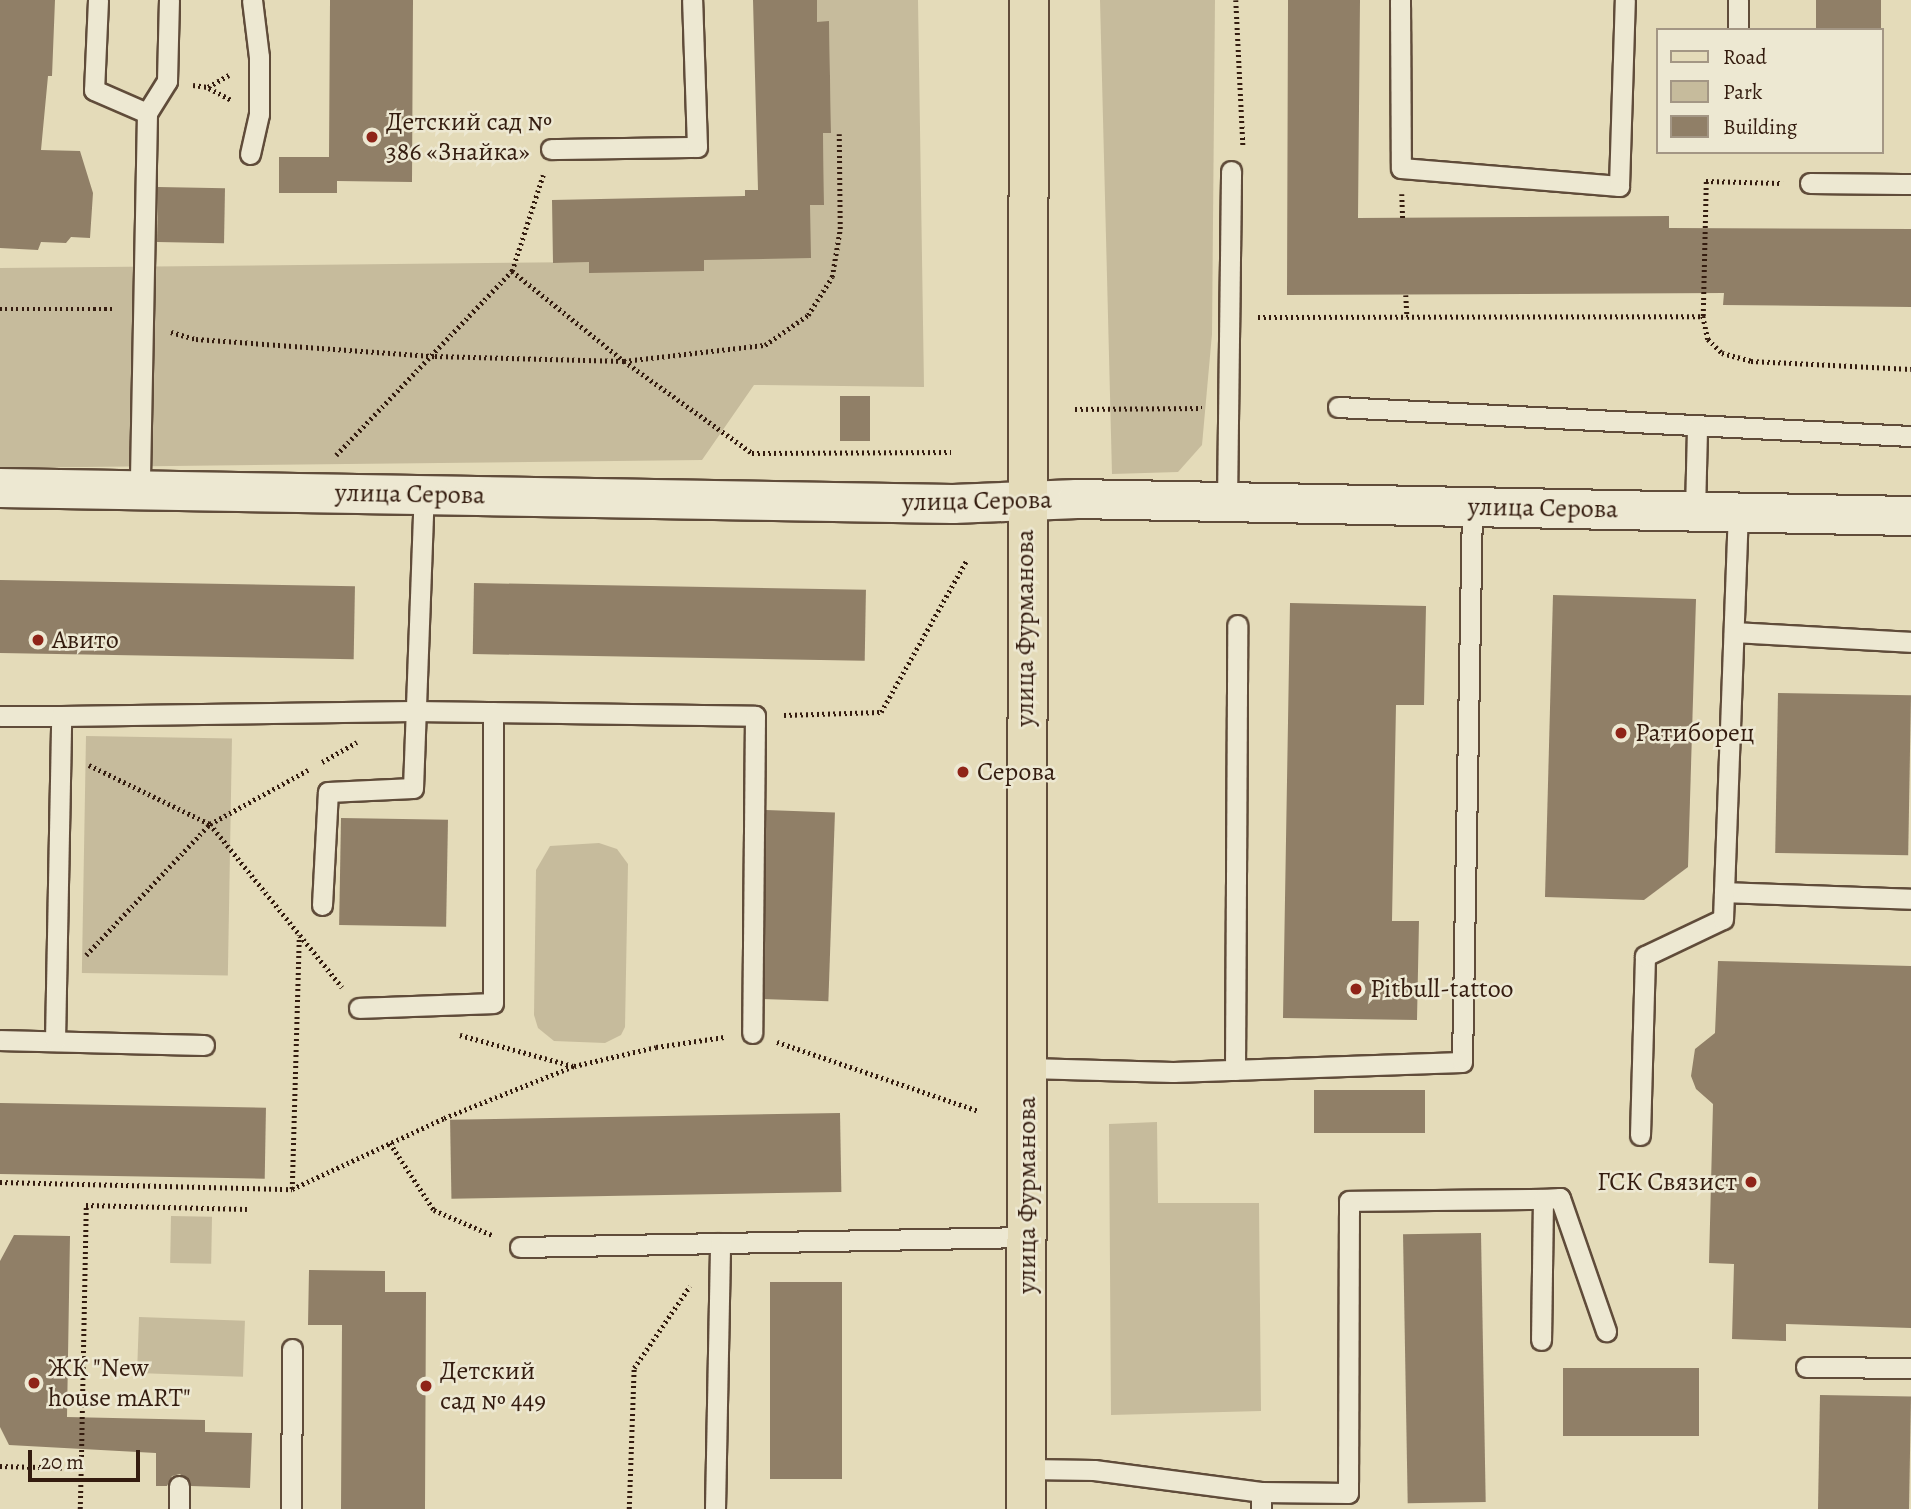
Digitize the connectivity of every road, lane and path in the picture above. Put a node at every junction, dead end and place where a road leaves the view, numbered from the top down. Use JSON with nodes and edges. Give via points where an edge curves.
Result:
{"nodes":[{"id":1,"x":98,"y":0,"type":"edge"},
{"id":2,"x":169,"y":0,"type":"edge"},
{"id":3,"x":252,"y":0,"type":"edge"},
{"id":4,"x":692,"y":0,"type":"edge"},
{"id":5,"x":1029,"y":0,"type":"edge"},
{"id":6,"x":1400,"y":0,"type":"edge"},
{"id":7,"x":1625,"y":0,"type":"edge"},
{"id":8,"x":1738,"y":0,"type":"edge"},
{"id":9,"x":1738,"y":28,"type":"edge"},
{"id":10,"x":260,"y":57,"type":"junction"},
{"id":11,"x":167,"y":81,"type":"junction"},
{"id":12,"x":147,"y":113,"type":"junction"},
{"id":13,"x":839,"y":134,"type":"dead end"},
{"id":14,"x":551,"y":149,"type":"joint"},
{"id":15,"x":250,"y":154,"type":"dead end"},
{"id":16,"x":1231,"y":171,"type":"dead end"},
{"id":17,"x":1810,"y":183,"type":"joint"},
{"id":18,"x":1911,"y":184,"type":"edge"},
{"id":19,"x":512,"y":271,"type":"junction"},
{"id":20,"x":1406,"y":295,"type":"dead end"},
{"id":21,"x":0,"y":309,"type":"edge"},
{"id":22,"x":146,"y":310,"type":"junction"},
{"id":23,"x":1703,"y":316,"type":"junction"},
{"id":24,"x":1251,"y":317,"type":"dead end"},
{"id":25,"x":1406,"y":317,"type":"junction"},
{"id":26,"x":435,"y":355,"type":"junction"},
{"id":27,"x":624,"y":361,"type":"junction"},
{"id":28,"x":1911,"y":369,"type":"edge"},
{"id":29,"x":1338,"y":407,"type":"dead end"},
{"id":30,"x":1228,"y":408,"type":"junction"},
{"id":31,"x":1075,"y":410,"type":"dead end"},
{"id":32,"x":1697,"y":427,"type":"junction"},
{"id":33,"x":1911,"y":436,"type":"edge"},
{"id":34,"x":951,"y":452,"type":"dead end"},
{"id":35,"x":0,"y":488,"type":"edge"},
{"id":36,"x":140,"y":492,"type":"junction"},
{"id":37,"x":298,"y":492,"type":"junction"},
{"id":38,"x":424,"y":494,"type":"junction"},
{"id":39,"x":1025,"y":502,"type":"junction"},
{"id":40,"x":1227,"y":503,"type":"junction"},
{"id":41,"x":1472,"y":507,"type":"junction"},
{"id":42,"x":1695,"y":511,"type":"junction"},
{"id":43,"x":1738,"y":512,"type":"junction"},
{"id":44,"x":1911,"y":516,"type":"edge"},
{"id":45,"x":966,"y":561,"type":"dead end"},
{"id":46,"x":1237,"y":625,"type":"dead end"},
{"id":47,"x":1734,"y":632,"type":"junction"},
{"id":48,"x":1911,"y":642,"type":"edge"},
{"id":49,"x":413,"y":711,"type":"junction"},
{"id":50,"x":493,"y":712,"type":"junction"},
{"id":51,"x":0,"y":716,"type":"edge"},
{"id":52,"x":61,"y":716,"type":"junction"},
{"id":53,"x":755,"y":716,"type":"junction"},
{"id":54,"x":60,"y":750,"type":"junction"},
{"id":55,"x":210,"y":824,"type":"junction"},
{"id":56,"x":1724,"y":892,"type":"junction"},
{"id":57,"x":1911,"y":899,"type":"edge"},
{"id":58,"x":322,"y":905,"type":"dead end"},
{"id":59,"x":299,"y":934,"type":"junction"},
{"id":60,"x":56,"y":986,"type":"junction"},
{"id":61,"x":359,"y":1008,"type":"joint"},
{"id":62,"x":453,"y":1033,"type":"dead end"},
{"id":63,"x":752,"y":1033,"type":"junction"},
{"id":64,"x":0,"y":1040,"type":"edge"},
{"id":65,"x":55,"y":1041,"type":"junction"},
{"id":66,"x":204,"y":1045,"type":"dead end"},
{"id":67,"x":574,"y":1066,"type":"junction"},
{"id":68,"x":1028,"y":1068,"type":"junction"},
{"id":69,"x":1235,"y":1070,"type":"junction"},
{"id":70,"x":978,"y":1111,"type":"dead end"},
{"id":71,"x":1640,"y":1135,"type":"dead end"},
{"id":72,"x":390,"y":1143,"type":"junction"},
{"id":73,"x":0,"y":1182,"type":"edge"},
{"id":74,"x":292,"y":1189,"type":"junction"},
{"id":75,"x":1543,"y":1199,"type":"junction"},
{"id":76,"x":247,"y":1209,"type":"dead end"},
{"id":77,"x":1026,"y":1237,"type":"junction"},
{"id":78,"x":720,"y":1243,"type":"junction"},
{"id":79,"x":520,"y":1247,"type":"joint"},
{"id":80,"x":1606,"y":1331,"type":"dead end"},
{"id":81,"x":1541,"y":1340,"type":"dead end"},
{"id":82,"x":292,"y":1349,"type":"dead end"},
{"id":83,"x":1806,"y":1367,"type":"dead end"},
{"id":84,"x":1911,"y":1368,"type":"edge"},
{"id":85,"x":0,"y":1466,"type":"edge"},
{"id":86,"x":81,"y":1468,"type":"junction"},
{"id":87,"x":1027,"y":1469,"type":"junction"},
{"id":88,"x":180,"y":1486,"type":"dead end"},
{"id":89,"x":1261,"y":1500,"type":"edge"},
{"id":90,"x":80,"y":1509,"type":"edge"},
{"id":91,"x":179,"y":1509,"type":"edge"},
{"id":92,"x":291,"y":1509,"type":"edge"},
{"id":93,"x":629,"y":1509,"type":"edge"},
{"id":94,"x":715,"y":1509,"type":"edge"},
{"id":95,"x":1026,"y":1509,"type":"edge"}],
"edges":[{"from":1,"to":12,"type":"lane","via":[[94,90]]},
{"from":2,"to":11,"type":"lane"},
{"from":3,"to":10,"type":"lane"},
{"from":4,"to":14,"type":"lane","via":[[697,147]]},
{"from":5,"to":39,"type":"main road","name":"улица Фурманова"},
{"from":6,"to":7,"type":"lane","via":[[1402,168],[1619,186]]},
{"from":8,"to":9,"type":"lane"},
{"from":10,"to":11,"type":"path","via":[[208,87]]},
{"from":10,"to":15,"type":"lane","via":[[259,114]]},
{"from":11,"to":12,"type":"lane"},
{"from":12,"to":22,"type":"lane"},
{"from":13,"to":27,"type":"path","via":[[837,254],[832,277],[808,315],[765,345]]},
{"from":14,"to":19,"type":"path"},
{"from":16,"to":30,"type":"lane"},
{"from":17,"to":18,"type":"lane"},
{"from":17,"to":23,"type":"path","via":[[1706,181]]},
{"from":19,"to":26,"type":"path"},
{"from":19,"to":27,"type":"path"},
{"from":20,"to":25,"type":"path"},
{"from":21,"to":22,"type":"path"},
{"from":22,"to":26,"type":"path","via":[[168,331],[196,339]]},
{"from":22,"to":36,"type":"lane"},
{"from":23,"to":25,"type":"path"},
{"from":23,"to":28,"type":"path","via":[[1708,339],[1722,354],[1751,361]]},
{"from":24,"to":25,"type":"path"},
{"from":26,"to":27,"type":"path"},
{"from":26,"to":37,"type":"path"},
{"from":27,"to":34,"type":"path","via":[[752,453]]},
{"from":29,"to":32,"type":"lane"},
{"from":30,"to":31,"type":"path"},
{"from":30,"to":40,"type":"lane"},
{"from":32,"to":33,"type":"lane"},
{"from":32,"to":42,"type":"lane"},
{"from":35,"to":36,"type":"street","name":"улица Серова"},
{"from":36,"to":37,"type":"street","name":"улица Серова"},
{"from":37,"to":38,"type":"street","name":"улица Серова"},
{"from":38,"to":39,"type":"street","name":"улица Серова"},
{"from":38,"to":49,"type":"lane"},
{"from":39,"to":40,"type":"street","name":"улица Серова"},
{"from":39,"to":68,"type":"main road","name":"улица Фурманова"},
{"from":40,"to":41,"type":"street","name":"улица Серова"},
{"from":41,"to":42,"type":"street","name":"улица Серова"},
{"from":41,"to":69,"type":"lane","via":[[1462,1062]]},
{"from":42,"to":43,"type":"street","name":"улица Серова"},
{"from":43,"to":44,"type":"street","name":"улица Серова"},
{"from":43,"to":47,"type":"lane"},
{"from":45,"to":53,"type":"path","via":[[881,712]]},
{"from":46,"to":69,"type":"lane"},
{"from":47,"to":48,"type":"lane"},
{"from":47,"to":56,"type":"lane"},
{"from":49,"to":50,"type":"lane"},
{"from":49,"to":52,"type":"lane"},
{"from":49,"to":55,"type":"path"},
{"from":49,"to":58,"type":"lane","via":[[412,788],[328,792]]},
{"from":50,"to":53,"type":"lane"},
{"from":50,"to":61,"type":"lane","via":[[493,1003]]},
{"from":51,"to":52,"type":"lane"},
{"from":52,"to":54,"type":"lane"},
{"from":53,"to":63,"type":"lane"},
{"from":54,"to":55,"type":"path"},
{"from":54,"to":60,"type":"lane"},
{"from":55,"to":59,"type":"path"},
{"from":55,"to":60,"type":"path"},
{"from":56,"to":57,"type":"lane"},
{"from":56,"to":71,"type":"lane","via":[[1723,919],[1644,956]]},
{"from":59,"to":61,"type":"path"},
{"from":59,"to":74,"type":"path"},
{"from":60,"to":65,"type":"lane"},
{"from":62,"to":67,"type":"path"},
{"from":63,"to":67,"type":"path","via":[[656,1047]]},
{"from":63,"to":70,"type":"path"},
{"from":64,"to":65,"type":"lane"},
{"from":65,"to":66,"type":"lane"},
{"from":67,"to":72,"type":"path"},
{"from":68,"to":69,"type":"lane"},
{"from":68,"to":77,"type":"main road","name":"улица Фурманова"},
{"from":72,"to":74,"type":"path"},
{"from":72,"to":79,"type":"path","via":[[434,1210]]},
{"from":73,"to":74,"type":"path"},
{"from":75,"to":80,"type":"lane","via":[[1560,1198]]},
{"from":75,"to":81,"type":"lane"},
{"from":75,"to":89,"type":"lane","via":[[1349,1201],[1348,1493]]},
{"from":76,"to":86,"type":"path","via":[[86,1205]]},
{"from":77,"to":78,"type":"lane"},
{"from":77,"to":87,"type":"main road","name":"улица Фурманова"},
{"from":78,"to":79,"type":"lane"},
{"from":78,"to":93,"type":"path","via":[[634,1368]]},
{"from":78,"to":94,"type":"lane"},
{"from":82,"to":92,"type":"lane"},
{"from":83,"to":84,"type":"lane"},
{"from":85,"to":86,"type":"path"},
{"from":86,"to":90,"type":"path"},
{"from":87,"to":89,"type":"lane","via":[[1094,1470]]},
{"from":87,"to":95,"type":"main road","name":"улица Фурманова"},
{"from":88,"to":91,"type":"lane"}]}
